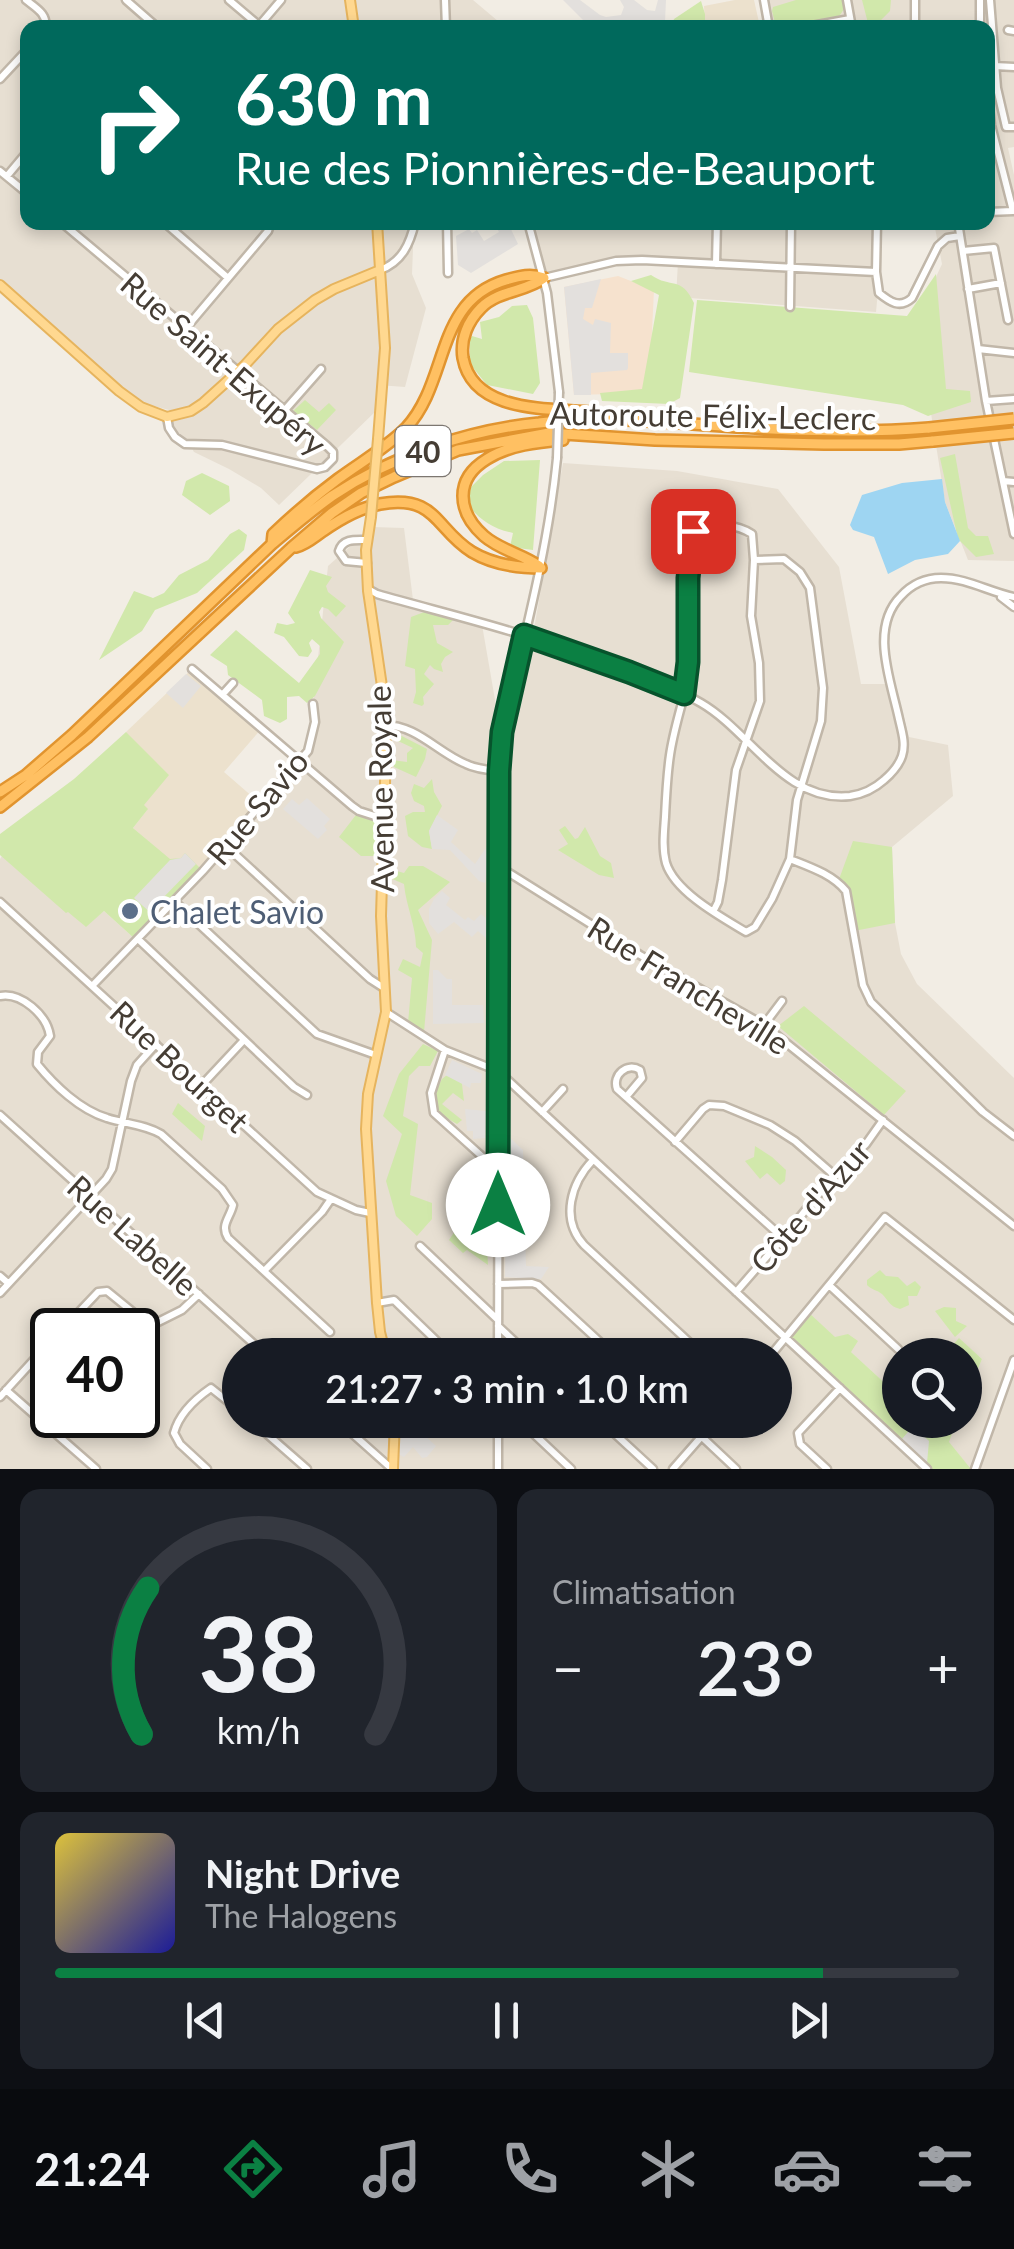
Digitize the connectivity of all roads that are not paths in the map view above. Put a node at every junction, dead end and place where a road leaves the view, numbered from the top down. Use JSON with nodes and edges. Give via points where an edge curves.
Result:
{"nodes":[{"id":1,"x":26,"y":0,"type":"edge"},
{"id":2,"x":126,"y":0,"type":"edge"},
{"id":3,"x":229,"y":0,"type":"edge"},
{"id":4,"x":281,"y":0,"type":"edge"},
{"id":5,"x":46,"y":20,"type":"edge"},
{"id":6,"x":149,"y":20,"type":"edge"},
{"id":7,"x":251,"y":20,"type":"edge"},
{"id":8,"x":265,"y":20,"type":"edge"},
{"id":9,"x":20,"y":58,"type":"edge"},
{"id":10,"x":995,"y":66,"type":"joint"},
{"id":11,"x":1014,"y":66,"type":"edge"},
{"id":12,"x":1,"y":77,"type":"edge"},
{"id":13,"x":1010,"y":127,"type":"edge"},
{"id":14,"x":995,"y":146,"type":"edge"},
{"id":15,"x":995,"y":166,"type":"edge"},
{"id":16,"x":1001,"y":166,"type":"junction"},
{"id":17,"x":1013,"y":211,"type":"edge"},
{"id":18,"x":70,"y":230,"type":"edge"},
{"id":19,"x":173,"y":230,"type":"edge"},
{"id":20,"x":268,"y":230,"type":"edge"},
{"id":21,"x":378,"y":230,"type":"edge"},
{"id":22,"x":413,"y":230,"type":"edge"},
{"id":23,"x":447,"y":230,"type":"edge"},
{"id":24,"x":531,"y":230,"type":"edge"},
{"id":25,"x":717,"y":230,"type":"edge"},
{"id":26,"x":791,"y":230,"type":"edge"},
{"id":27,"x":877,"y":230,"type":"edge"},
{"id":28,"x":959,"y":230,"type":"edge"},
{"id":29,"x":960,"y":236,"type":"junction"},
{"id":30,"x":963,"y":251,"type":"junction"},
{"id":31,"x":716,"y":264,"type":"junction"},
{"id":32,"x":790,"y":268,"type":"junction"},
{"id":33,"x":380,"y":270,"type":"junction"},
{"id":34,"x":448,"y":273,"type":"dead end"},
{"id":35,"x":877,"y":276,"type":"junction"},
{"id":36,"x":228,"y":278,"type":"junction"},
{"id":37,"x":544,"y":278,"type":"junction"},
{"id":38,"x":1001,"y":283,"type":"junction"},
{"id":39,"x":0,"y":284,"type":"edge"},
{"id":40,"x":968,"y":289,"type":"junction"},
{"id":41,"x":790,"y":308,"type":"dead end"},
{"id":42,"x":1008,"y":320,"type":"dead end"},
{"id":43,"x":186,"y":328,"type":"junction"},
{"id":44,"x":978,"y":349,"type":"junction"},
{"id":45,"x":1014,"y":354,"type":"edge"},
{"id":46,"x":321,"y":369,"type":"dead end"},
{"id":47,"x":238,"y":371,"type":"junction"},
{"id":48,"x":1014,"y":399,"type":"edge"},
{"id":49,"x":986,"y":401,"type":"junction"},
{"id":50,"x":284,"y":410,"type":"junction"},
{"id":51,"x":168,"y":417,"type":"junction"},
{"id":52,"x":597,"y":420,"type":"junction"},
{"id":53,"x":1014,"y":420,"type":"edge"},
{"id":54,"x":1014,"y":433,"type":"edge"},
{"id":55,"x":598,"y":437,"type":"junction"},
{"id":56,"x":1002,"y":481,"type":"junction"},
{"id":57,"x":1014,"y":482,"type":"edge"},
{"id":58,"x":1014,"y":534,"type":"edge"},
{"id":59,"x":367,"y":540,"type":"junction"},
{"id":60,"x":272,"y":544,"type":"junction"},
{"id":61,"x":291,"y":548,"type":"junction"},
{"id":62,"x":754,"y":560,"type":"junction"},
{"id":63,"x":367,"y":562,"type":"junction"},
{"id":64,"x":541,"y":568,"type":"junction"},
{"id":65,"x":368,"y":589,"type":"junction"},
{"id":66,"x":996,"y":594,"type":"junction"},
{"id":67,"x":1014,"y":598,"type":"edge"},
{"id":68,"x":1014,"y":607,"type":"edge"},
{"id":69,"x":524,"y":635,"type":"junction"},
{"id":70,"x":192,"y":669,"type":"dead end"},
{"id":71,"x":233,"y":683,"type":"dead end"},
{"id":72,"x":223,"y":694,"type":"junction"},
{"id":73,"x":684,"y":694,"type":"junction"},
{"id":74,"x":313,"y":704,"type":"dead end"},
{"id":75,"x":384,"y":725,"type":"junction"},
{"id":76,"x":746,"y":740,"type":"junction"},
{"id":77,"x":300,"y":760,"type":"junction"},
{"id":78,"x":499,"y":771,"type":"junction"},
{"id":79,"x":802,"y":785,"type":"junction"},
{"id":80,"x":0,"y":792,"type":"edge"},
{"id":81,"x":0,"y":808,"type":"edge"},
{"id":82,"x":384,"y":819,"type":"junction"},
{"id":83,"x":226,"y":846,"type":"junction"},
{"id":84,"x":790,"y":859,"type":"junction"},
{"id":85,"x":498,"y":866,"type":"junction"},
{"id":86,"x":174,"y":901,"type":"junction"},
{"id":87,"x":0,"y":902,"type":"edge"},
{"id":88,"x":714,"y":910,"type":"junction"},
{"id":89,"x":138,"y":938,"type":"junction"},
{"id":90,"x":92,"y":985,"type":"junction"},
{"id":91,"x":384,"y":988,"type":"junction"},
{"id":92,"x":0,"y":996,"type":"edge"},
{"id":93,"x":782,"y":1001,"type":"dead end"},
{"id":94,"x":386,"y":1012,"type":"junction"},
{"id":95,"x":764,"y":1025,"type":"junction"},
{"id":96,"x":244,"y":1040,"type":"junction"},
{"id":97,"x":156,"y":1044,"type":"junction"},
{"id":98,"x":445,"y":1050,"type":"junction"},
{"id":99,"x":376,"y":1055,"type":"junction"},
{"id":100,"x":498,"y":1071,"type":"junction"},
{"id":101,"x":201,"y":1086,"type":"junction"},
{"id":102,"x":563,"y":1089,"type":"dead end"},
{"id":103,"x":306,"y":1095,"type":"dead end"},
{"id":104,"x":626,"y":1097,"type":"junction"},
{"id":105,"x":542,"y":1112,"type":"junction"},
{"id":106,"x":0,"y":1115,"type":"edge"},
{"id":107,"x":883,"y":1120,"type":"junction"},
{"id":108,"x":123,"y":1122,"type":"junction"},
{"id":109,"x":1014,"y":1136,"type":"edge"},
{"id":110,"x":675,"y":1142,"type":"junction"},
{"id":111,"x":593,"y":1160,"type":"junction"},
{"id":112,"x":498,"y":1170,"type":"junction"},
{"id":113,"x":834,"y":1175,"type":"junction"},
{"id":114,"x":90,"y":1196,"type":"junction"},
{"id":115,"x":331,"y":1199,"type":"junction"},
{"id":116,"x":370,"y":1213,"type":"junction"},
{"id":117,"x":1014,"y":1226,"type":"edge"},
{"id":118,"x":784,"y":1238,"type":"junction"},
{"id":119,"x":420,"y":1246,"type":"dead end"},
{"id":120,"x":264,"y":1271,"type":"junction"},
{"id":121,"x":0,"y":1276,"type":"edge"},
{"id":122,"x":8,"y":1283,"type":"junction"},
{"id":123,"x":498,"y":1284,"type":"junction"},
{"id":124,"x":828,"y":1285,"type":"junction"},
{"id":125,"x":736,"y":1292,"type":"junction"},
{"id":126,"x":0,"y":1293,"type":"edge"},
{"id":127,"x":199,"y":1294,"type":"junction"},
{"id":128,"x":377,"y":1303,"type":"junction"},
{"id":129,"x":83,"y":1308,"type":"edge"},
{"id":130,"x":128,"y":1308,"type":"edge"},
{"id":131,"x":1014,"y":1320,"type":"edge"},
{"id":132,"x":160,"y":1321,"type":"edge"},
{"id":133,"x":498,"y":1323,"type":"junction"},
{"id":134,"x":330,"y":1332,"type":"dead end"},
{"id":135,"x":247,"y":1338,"type":"edge"},
{"id":136,"x":383,"y":1338,"type":"edge"},
{"id":137,"x":433,"y":1338,"type":"edge"},
{"id":138,"x":498,"y":1338,"type":"edge"},
{"id":139,"x":513,"y":1338,"type":"edge"},
{"id":140,"x":596,"y":1338,"type":"edge"},
{"id":141,"x":686,"y":1338,"type":"edge"},
{"id":142,"x":785,"y":1338,"type":"joint"},
{"id":143,"x":886,"y":1338,"type":"edge"},
{"id":144,"x":792,"y":1344,"type":"edge"},
{"id":145,"x":1014,"y":1360,"type":"edge"},
{"id":146,"x":30,"y":1364,"type":"edge"},
{"id":147,"x":840,"y":1388,"type":"junction"},
{"id":148,"x":3,"y":1393,"type":"edge"},
{"id":149,"x":222,"y":1396,"type":"edge"},
{"id":150,"x":30,"y":1414,"type":"edge"},
{"id":151,"x":61,"y":1438,"type":"edge"},
{"id":152,"x":272,"y":1438,"type":"edge"},
{"id":153,"x":358,"y":1438,"type":"edge"},
{"id":154,"x":394,"y":1438,"type":"edge"},
{"id":155,"x":498,"y":1438,"type":"edge"},
{"id":156,"x":539,"y":1438,"type":"edge"},
{"id":157,"x":619,"y":1438,"type":"edge"},
{"id":158,"x":700,"y":1438,"type":"edge"},
{"id":159,"x":702,"y":1438,"type":"edge"},
{"id":160,"x":87,"y":1460,"type":"junction"},
{"id":161,"x":80,"y":1469,"type":"edge"},
{"id":162,"x":96,"y":1469,"type":"edge"},
{"id":163,"x":207,"y":1469,"type":"edge"},
{"id":164,"x":307,"y":1469,"type":"edge"},
{"id":165,"x":392,"y":1469,"type":"edge"},
{"id":166,"x":498,"y":1469,"type":"edge"},
{"id":167,"x":572,"y":1469,"type":"edge"},
{"id":168,"x":653,"y":1469,"type":"edge"},
{"id":169,"x":674,"y":1469,"type":"edge"},
{"id":170,"x":736,"y":1469,"type":"edge"},
{"id":171,"x":827,"y":1469,"type":"edge"},
{"id":172,"x":927,"y":1469,"type":"edge"},
{"id":173,"x":975,"y":1469,"type":"edge"}],
"edges":[{"from":1,"to":5,"type":"street"},
{"from":2,"to":6,"type":"street"},
{"from":3,"to":7,"type":"street"},
{"from":4,"to":8,"type":"street"},
{"from":9,"to":12,"type":"street"},
{"from":10,"to":11,"type":"street"},
{"from":10,"to":13,"type":"street"},
{"from":14,"to":16,"type":"street"},
{"from":15,"to":16,"type":"street"},
{"from":16,"to":17,"type":"street"},
{"from":18,"to":43,"type":"street","name":"Rue Saint-Exupéry"},
{"from":19,"to":36,"type":"street"},
{"from":20,"to":36,"type":"street"},
{"from":21,"to":33,"type":"main road","name":"Avenue Royale"},
{"from":22,"to":33,"type":"street","via":[[396,262]]},
{"from":23,"to":34,"type":"street"},
{"from":24,"to":37,"type":"street"},
{"from":25,"to":31,"type":"street"},
{"from":26,"to":32,"type":"street"},
{"from":27,"to":35,"type":"street"},
{"from":28,"to":29,"type":"street"},
{"from":29,"to":30,"type":"street"},
{"from":29,"to":35,"type":"street","via":[[938,246],[905,304],[879,293]]},
{"from":30,"to":38,"type":"street","via":[[994,248]]},
{"from":30,"to":40,"type":"street"},
{"from":31,"to":32,"type":"street"},
{"from":31,"to":37,"type":"street","via":[[616,261]]},
{"from":32,"to":35,"type":"street"},
{"from":32,"to":41,"type":"street"},
{"from":33,"to":47,"type":"main road","via":[[315,300]]},
{"from":33,"to":59,"type":"main road","name":"Avenue Royale","bridge":true,"via":[[384,348]]},
{"from":36,"to":43,"type":"street"},
{"from":37,"to":52,"type":"highway","via":[[483,305],[463,339],[466,370],[496,398],[591,412]]},
{"from":37,"to":60,"type":"highway","via":[[502,281],[469,302],[451,326],[417,415],[390,443],[303,506],[273,534]]},
{"from":37,"to":64,"type":"street","bridge":true,"via":[[559,392]]},
{"from":38,"to":40,"type":"street"},
{"from":38,"to":42,"type":"street"},
{"from":39,"to":51,"type":"main road","via":[[119,392]]},
{"from":40,"to":44,"type":"street"},
{"from":43,"to":47,"type":"street","name":"Rue Saint-Exupéry"},
{"from":44,"to":45,"type":"street"},
{"from":44,"to":49,"type":"street"},
{"from":46,"to":50,"type":"street"},
{"from":47,"to":50,"type":"street","name":"Rue Saint-Exupéry"},
{"from":47,"to":51,"type":"main road","via":[[192,411]]},
{"from":48,"to":49,"type":"street"},
{"from":49,"to":56,"type":"street"},
{"from":50,"to":51,"type":"street","name":"Rue Saint-Exupéry","via":[[332,452],[331,463],[316,470],[222,445],[185,444],[169,428]]},
{"from":52,"to":53,"type":"highway","name":"Autoroute Félix-Leclerc","number":"40","bridge":true,"via":[[896,431]]},
{"from":52,"to":60,"type":"highway","name":"Autoroute Félix-Leclerc","number":"40","via":[[539,422],[418,452],[342,490]]},
{"from":54,"to":55,"type":"highway","name":"Autoroute Félix-Leclerc","number":"40","bridge":true,"via":[[899,444]]},
{"from":55,"to":61,"type":"highway","name":"Autoroute Félix-Leclerc","number":"40","via":[[549,434],[458,450],[361,494]]},
{"from":55,"to":64,"type":"highway","via":[[508,450],[487,459],[466,482],[462,498],[475,526]]},
{"from":56,"to":57,"type":"street"},
{"from":56,"to":58,"type":"street"},
{"from":59,"to":63,"type":"main road","name":"Avenue Royale"},
{"from":59,"to":63,"type":"street","via":[[346,542],[339,550],[349,562]]},
{"from":60,"to":80,"type":"highway","name":"Autoroute Félix-Leclerc","number":"40","via":[[72,736]]},
{"from":61,"to":64,"type":"highway","via":[[364,508],[415,503],[472,551]]},
{"from":61,"to":81,"type":"highway","name":"Autoroute Félix-Leclerc","number":"40","via":[[88,738]]},
{"from":62,"to":73,"type":"street","via":[[752,534],[743,528],[706,524],[692,533]]},
{"from":62,"to":76,"type":"street","via":[[751,616],[761,688]]},
{"from":62,"to":79,"type":"street","via":[[784,559],[810,588],[824,688]]},
{"from":63,"to":65,"type":"main road","name":"Avenue Royale"},
{"from":64,"to":69,"type":"street"},
{"from":65,"to":69,"type":"street"},
{"from":65,"to":75,"type":"main road","name":"Avenue Royale"},
{"from":66,"to":67,"type":"street"},
{"from":66,"to":68,"type":"street"},
{"from":66,"to":79,"type":"street","via":[[957,578],[922,580],[908,588],[892,608],[884,649],[905,744],[902,760],[868,792],[837,797]]},
{"from":69,"to":73,"type":"street"},
{"from":69,"to":78,"type":"street"},
{"from":70,"to":72,"type":"street"},
{"from":71,"to":72,"type":"street"},
{"from":72,"to":77,"type":"street"},
{"from":73,"to":76,"type":"street"},
{"from":73,"to":88,"type":"street","via":[[670,755],[665,859],[678,884]]},
{"from":74,"to":77,"type":"street","name":"Rue Savio","via":[[313,737]]},
{"from":75,"to":78,"type":"street","via":[[400,726],[466,764]]},
{"from":75,"to":82,"type":"main road","name":"Avenue Royale"},
{"from":76,"to":79,"type":"street"},
{"from":76,"to":88,"type":"street"},
{"from":77,"to":82,"type":"street","via":[[359,812]]},
{"from":77,"to":83,"type":"street","name":"Rue Savio"},
{"from":78,"to":85,"type":"street"},
{"from":79,"to":84,"type":"street"},
{"from":82,"to":91,"type":"main road","name":"Avenue Royale"},
{"from":83,"to":86,"type":"street","name":"Rue Savio"},
{"from":83,"to":91,"type":"street"},
{"from":84,"to":88,"type":"street","via":[[755,927],[746,932]]},
{"from":84,"to":109,"type":"street","via":[[846,891],[863,986],[872,1002]]},
{"from":85,"to":95,"type":"street","name":"Rue Francheville"},
{"from":85,"to":100,"type":"street"},
{"from":86,"to":89,"type":"street","name":"Rue Savio"},
{"from":86,"to":99,"type":"street","via":[[317,1034]]},
{"from":87,"to":90,"type":"street","name":"Rue Bourget"},
{"from":89,"to":90,"type":"street","name":"Rue Savio"},
{"from":89,"to":96,"type":"street"},
{"from":90,"to":97,"type":"street","name":"Rue Bourget"},
{"from":91,"to":94,"type":"main road","name":"Avenue Royale"},
{"from":92,"to":108,"type":"street","via":[[20,998],[48,1025],[50,1036],[36,1057],[42,1070],[82,1105]]},
{"from":93,"to":95,"type":"street"},
{"from":94,"to":98,"type":"street"},
{"from":94,"to":99,"type":"main road","name":"Avenue Royale"},
{"from":95,"to":107,"type":"street","name":"Rue Francheville"},
{"from":96,"to":101,"type":"street"},
{"from":96,"to":103,"type":"street"},
{"from":97,"to":101,"type":"street","name":"Rue Bourget"},
{"from":97,"to":108,"type":"street","via":[[137,1065]]},
{"from":98,"to":100,"type":"street"},
{"from":98,"to":112,"type":"street","via":[[431,1093],[434,1113]]},
{"from":99,"to":116,"type":"main road","name":"Avenue Royale","via":[[366,1129]]},
{"from":100,"to":105,"type":"street"},
{"from":100,"to":112,"type":"street"},
{"from":101,"to":115,"type":"street","name":"Rue Bourget"},
{"from":102,"to":105,"type":"street"},
{"from":104,"to":104,"type":"street","via":[[615,1081],[633,1066],[642,1078]]},
{"from":104,"to":110,"type":"street"},
{"from":105,"to":111,"type":"street"},
{"from":106,"to":114,"type":"street","name":"Rue Labelle"},
{"from":107,"to":113,"type":"street","name":"Côte d'Azur"},
{"from":107,"to":117,"type":"street","name":"Rue Francheville"},
{"from":108,"to":114,"type":"street","via":[[112,1169]]},
{"from":108,"to":120,"type":"street","via":[[161,1134],[222,1189],[232,1205],[224,1232]]},
{"from":110,"to":113,"type":"street","via":[[709,1105],[724,1106],[784,1133]]},
{"from":110,"to":118,"type":"street"},
{"from":111,"to":125,"type":"street"},
{"from":111,"to":141,"type":"street","via":[[572,1191],[577,1237]]},
{"from":112,"to":123,"type":"street"},
{"from":113,"to":118,"type":"street","name":"Côte d'Azur"},
{"from":114,"to":122,"type":"street"},
{"from":114,"to":127,"type":"street","name":"Rue Labelle"},
{"from":115,"to":116,"type":"street","name":"Rue Bourget"},
{"from":115,"to":120,"type":"street"},
{"from":116,"to":128,"type":"main road","name":"Avenue Royale"},
{"from":118,"to":125,"type":"street","name":"Côte d'Azur"},
{"from":119,"to":133,"type":"street"},
{"from":120,"to":134,"type":"street"},
{"from":121,"to":122,"type":"street"},
{"from":122,"to":126,"type":"street"},
{"from":123,"to":133,"type":"street"},
{"from":123,"to":140,"type":"street","via":[[538,1285]]},
{"from":124,"to":131,"type":"street","via":[[885,1216]]},
{"from":124,"to":142,"type":"street"},
{"from":124,"to":143,"type":"street"},
{"from":125,"to":142,"type":"street"},
{"from":127,"to":132,"type":"street"},
{"from":127,"to":135,"type":"street","name":"Rue Labelle"},
{"from":128,"to":136,"type":"main road","name":"Avenue Royale"},
{"from":128,"to":137,"type":"street","via":[[394,1300]]},
{"from":129,"to":130,"type":"street","via":[[103,1290]]},
{"from":133,"to":138,"type":"street"},
{"from":133,"to":139,"type":"street"},
{"from":144,"to":147,"type":"street"},
{"from":145,"to":173,"type":"street"},
{"from":146,"to":148,"type":"street"},
{"from":147,"to":171,"type":"street","via":[[798,1432],[800,1444]]},
{"from":147,"to":172,"type":"street"},
{"from":148,"to":150,"type":"street"},
{"from":149,"to":163,"type":"street","via":[[211,1388],[199,1396],[174,1433]]},
{"from":151,"to":160,"type":"street"},
{"from":152,"to":164,"type":"street"},
{"from":153,"to":165,"type":"street"},
{"from":154,"to":165,"type":"main road"},
{"from":155,"to":166,"type":"street"},
{"from":156,"to":167,"type":"street"},
{"from":157,"to":168,"type":"street"},
{"from":158,"to":169,"type":"street"},
{"from":159,"to":170,"type":"street"},
{"from":160,"to":161,"type":"street"},
{"from":160,"to":162,"type":"street"}]}
